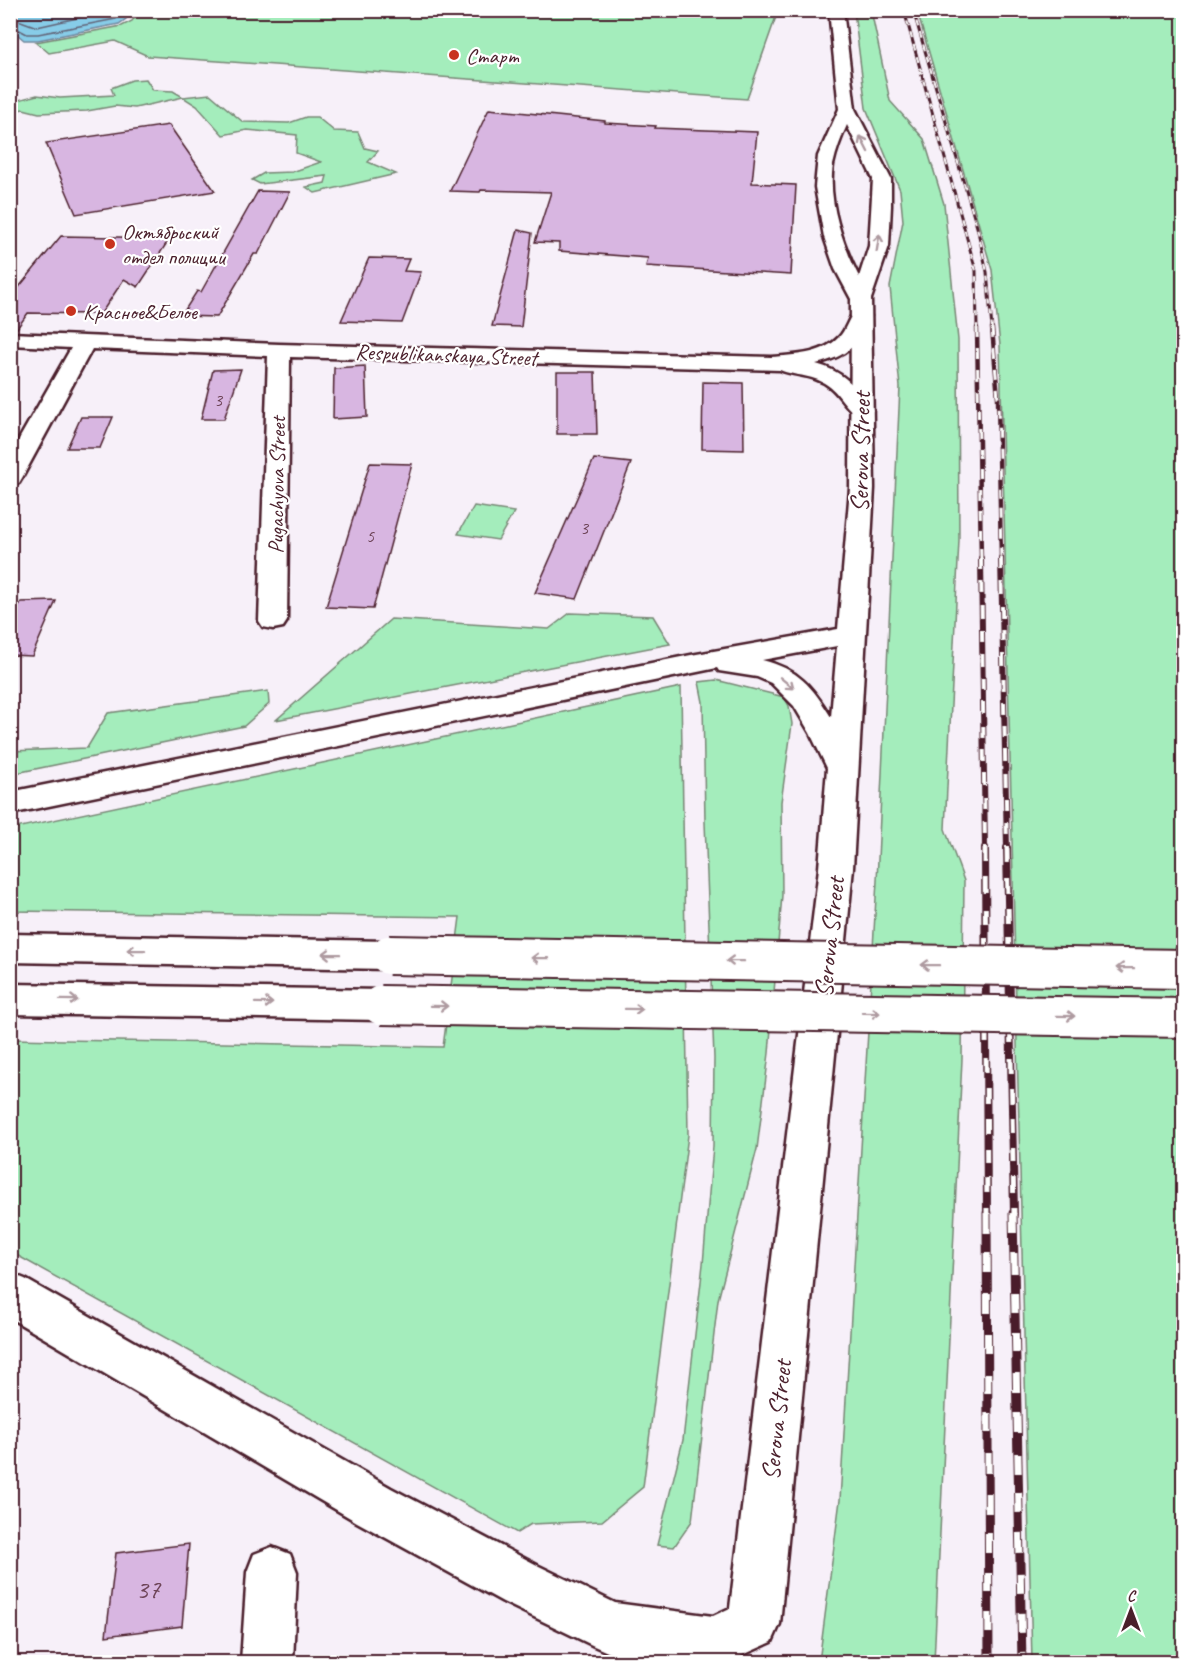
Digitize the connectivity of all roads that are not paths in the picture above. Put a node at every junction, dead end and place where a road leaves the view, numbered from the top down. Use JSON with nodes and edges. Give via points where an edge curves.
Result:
{"nodes":[{"id":1,"x":836,"y":10,"type":"edge"},
{"id":2,"x":847,"y":109,"type":"junction"},
{"id":3,"x":824,"y":169,"type":"junction"},
{"id":4,"x":882,"y":179,"type":"junction"},
{"id":5,"x":861,"y":307,"type":"junction"},
{"id":6,"x":10,"y":339,"type":"edge"},
{"id":7,"x":85,"y":342,"type":"junction"},
{"id":8,"x":279,"y":350,"type":"junction"},
{"id":9,"x":771,"y":364,"type":"junction"},
{"id":10,"x":862,"y":410,"type":"junction"},
{"id":11,"x":10,"y":478,"type":"edge"},
{"id":12,"x":855,"y":585,"type":"junction"},
{"id":13,"x":273,"y":621,"type":"dead end"},
{"id":14,"x":851,"y":635,"type":"junction"},
{"id":15,"x":770,"y":650,"type":"junction"},
{"id":16,"x":691,"y":664,"type":"junction"},
{"id":17,"x":843,"y":768,"type":"junction"},
{"id":18,"x":10,"y":802,"type":"edge"},
{"id":19,"x":10,"y":948,"type":"edge"},
{"id":20,"x":1184,"y":969,"type":"edge"},
{"id":21,"x":10,"y":999,"type":"edge"},
{"id":22,"x":1184,"y":1018,"type":"edge"},
{"id":23,"x":10,"y":1294,"type":"edge"},
{"id":24,"x":272,"y":1572,"type":"dead end"},
{"id":25,"x":267,"y":1662,"type":"edge"}],
"edges":[{"from":1,"to":2,"type":"street","name":"Serova Street"},
{"from":2,"to":3,"type":"street","name":"Serova Street"},
{"from":4,"to":2,"type":"street","one_way":true},
{"from":3,"to":4,"type":"street","via":[[869,167]]},
{"from":3,"to":5,"type":"street","name":"Serova Street","via":[[831,232]]},
{"from":5,"to":4,"type":"street","one_way":true,"via":[[879,246]]},
{"from":5,"to":9,"type":"street","name":"Respublikanskaya Street","via":[[848,340],[829,353]]},
{"from":5,"to":10,"type":"street","name":"Serova Street"},
{"from":6,"to":7,"type":"street","name":"Respublikanskaya Street"},
{"from":7,"to":8,"type":"street","name":"Respublikanskaya Street"},
{"from":7,"to":11,"type":"street"},
{"from":8,"to":9,"type":"street","name":"Respublikanskaya Street"},
{"from":8,"to":13,"type":"street","name":"Pugachyova Street"},
{"from":9,"to":10,"type":"street","via":[[827,373],[841,382]]},
{"from":10,"to":12,"type":"street","name":"Serova Street","via":[[862,488]]},
{"from":12,"to":14,"type":"street","name":"Serova Street"},
{"from":12,"to":15,"type":"street","via":[[822,625]]},
{"from":14,"to":15,"type":"street"},
{"from":14,"to":17,"type":"street","name":"Serova Street"},
{"from":15,"to":16,"type":"street"},
{"from":16,"to":17,"type":"street","one_way":true,"via":[[736,665],[769,671],[787,680],[805,700]]},
{"from":16,"to":18,"type":"street"},
{"from":17,"to":23,"type":"street","name":"Serova Street","via":[[836,868],[754,1624],[714,1642],[612,1628],[374,1505]]},
{"from":20,"to":19,"type":"street","one_way":true,"bridge":true},
{"from":21,"to":22,"type":"street","one_way":true,"bridge":true},
{"from":24,"to":25,"type":"street"}]}
